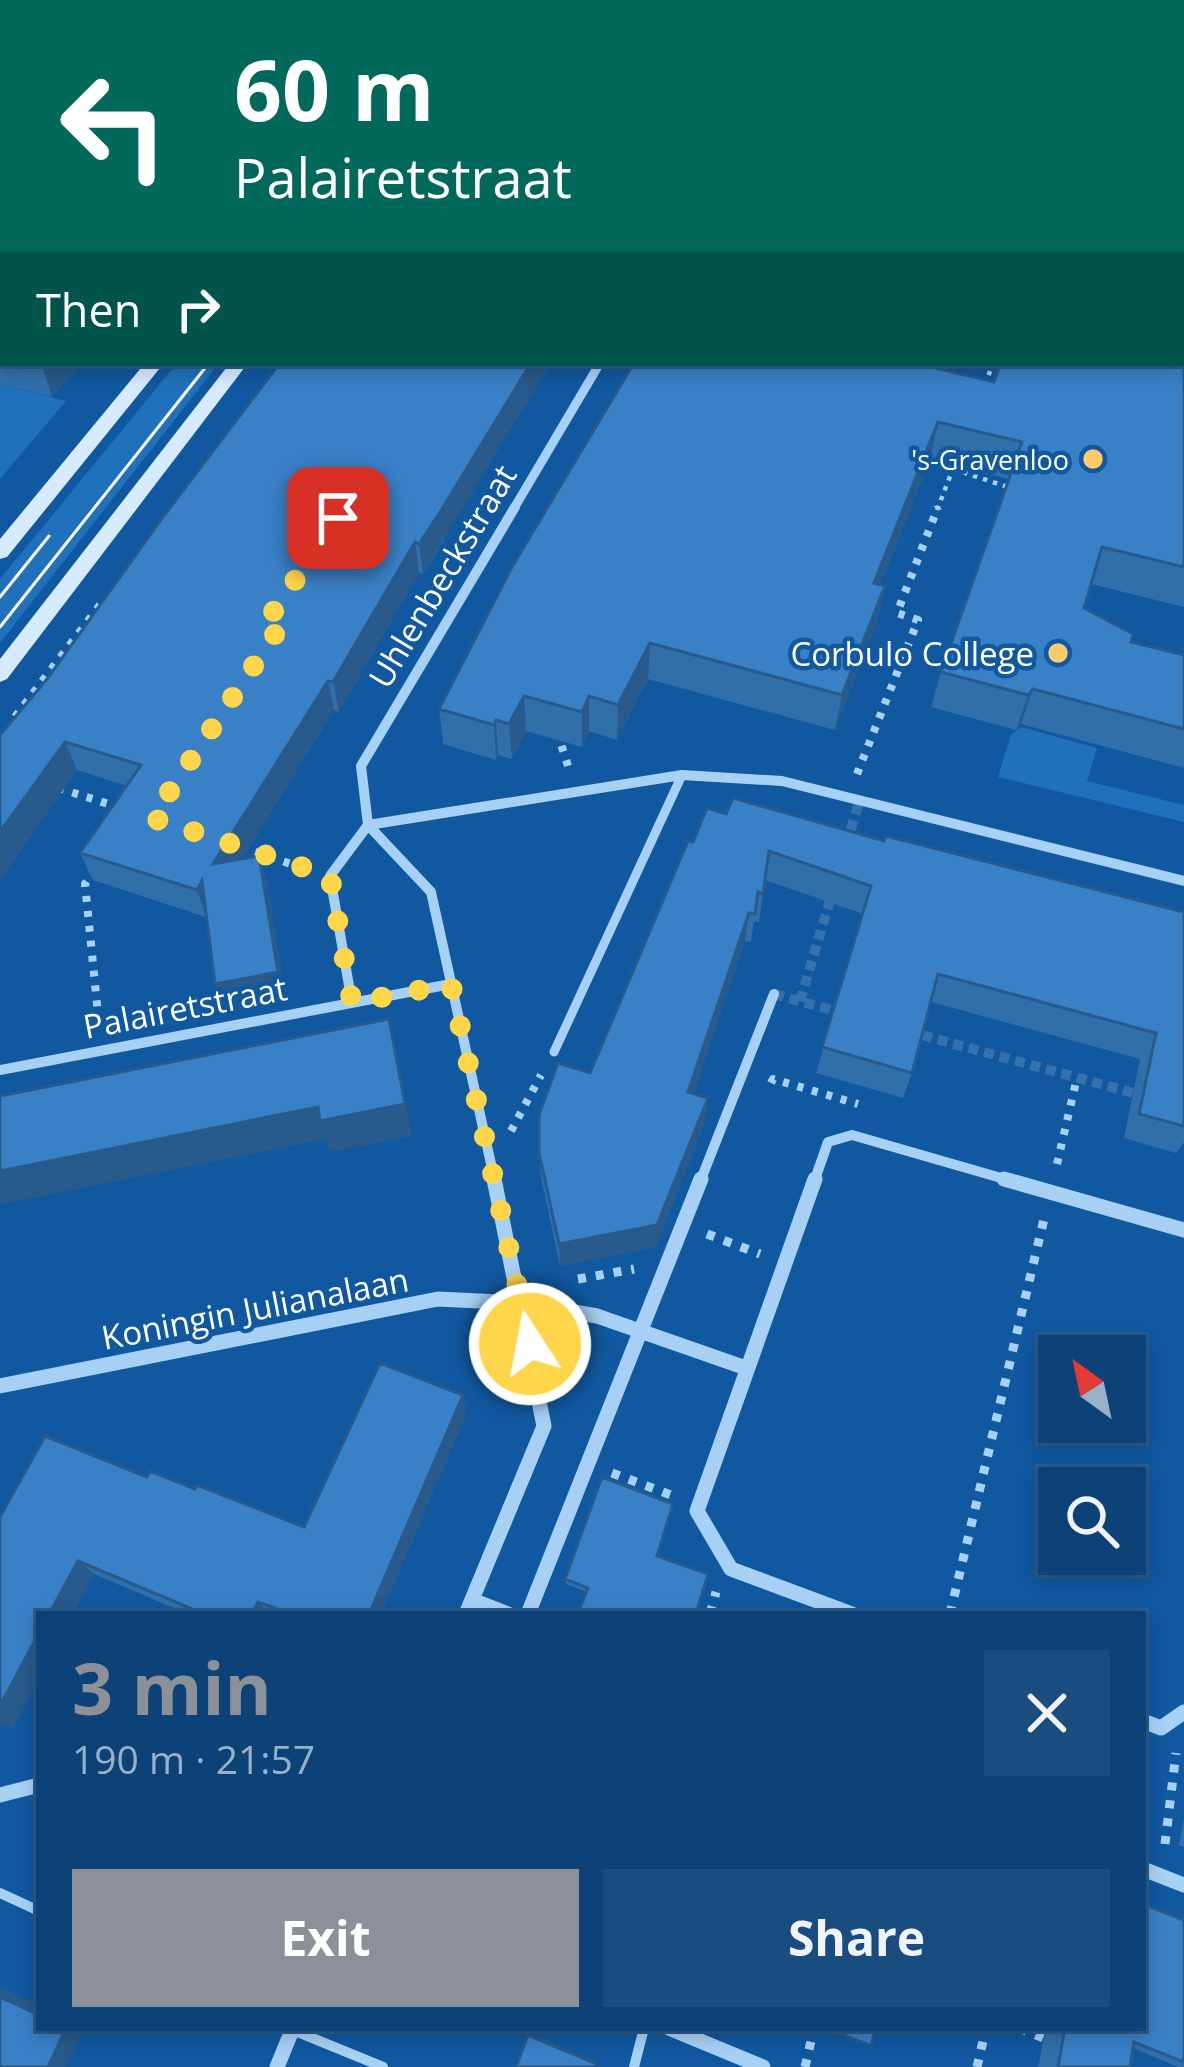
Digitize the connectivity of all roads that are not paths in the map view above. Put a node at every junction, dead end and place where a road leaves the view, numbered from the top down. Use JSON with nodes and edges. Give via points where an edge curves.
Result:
{"nodes":[{"id":1,"x":153,"y":366,"type":"edge"},
{"id":2,"x":237,"y":366,"type":"edge"},
{"id":3,"x":598,"y":366,"type":"edge"},
{"id":4,"x":0,"y":552,"type":"edge"},
{"id":5,"x":0,"y":674,"type":"edge"},
{"id":6,"x":682,"y":775,"type":"junction"},
{"id":7,"x":368,"y":825,"type":"junction"},
{"id":8,"x":1184,"y":881,"type":"edge"},
{"id":9,"x":451,"y":984,"type":"junction"},
{"id":10,"x":774,"y":994,"type":"dead end"},
{"id":11,"x":352,"y":1003,"type":"junction"},
{"id":12,"x":554,"y":1052,"type":"road end"},
{"id":13,"x":0,"y":1070,"type":"edge"},
{"id":14,"x":1184,"y":1230,"type":"edge"},
{"id":15,"x":522,"y":1303,"type":"junction"},
{"id":16,"x":642,"y":1331,"type":"junction"},
{"id":17,"x":746,"y":1368,"type":"junction"},
{"id":18,"x":0,"y":1386,"type":"edge"},
{"id":19,"x":469,"y":1607,"type":"edge"},
{"id":20,"x":529,"y":1611,"type":"edge"},
{"id":21,"x":843,"y":1611,"type":"edge"},
{"id":22,"x":1184,"y":1712,"type":"edge"},
{"id":23,"x":1146,"y":1722,"type":"edge"},
{"id":24,"x":36,"y":1786,"type":"edge"},
{"id":25,"x":0,"y":1795,"type":"edge"},
{"id":26,"x":1151,"y":1872,"type":"edge"},
{"id":27,"x":1184,"y":1885,"type":"edge"},
{"id":28,"x":0,"y":1893,"type":"edge"},
{"id":29,"x":36,"y":1910,"type":"edge"},
{"id":30,"x":290,"y":2031,"type":"edge"},
{"id":31,"x":296,"y":2031,"type":"edge"},
{"id":32,"x":643,"y":2031,"type":"edge"},
{"id":33,"x":676,"y":2031,"type":"edge"},
{"id":34,"x":277,"y":2067,"type":"edge"},
{"id":35,"x":383,"y":2067,"type":"edge"},
{"id":36,"x":634,"y":2067,"type":"edge"},
{"id":37,"x":763,"y":2067,"type":"edge"}],
"edges":[{"from":1,"to":4,"type":"main road"},
{"from":2,"to":5,"type":"main road"},
{"from":3,"to":7,"type":"street","name":"Uhlenbeckstraat","via":[[362,766]]},
{"from":6,"to":7,"type":"street"},
{"from":6,"to":8,"type":"street","via":[[782,781]]},
{"from":6,"to":12,"type":"lane"},
{"from":7,"to":9,"type":"street","via":[[430,892]]},
{"from":7,"to":11,"type":"street","via":[[330,876]]},
{"from":9,"to":11,"type":"street","name":"Palairetstraat"},
{"from":9,"to":15,"type":"street"},
{"from":10,"to":16,"type":"street"},
{"from":11,"to":13,"type":"street","name":"Palairetstraat"},
{"from":14,"to":17,"type":"street","via":[[852,1135],[828,1142]]},
{"from":15,"to":16,"type":"street","name":"Koningin Julianalaan"},
{"from":15,"to":18,"type":"street","name":"Koningin Julianalaan","via":[[438,1299]]},
{"from":15,"to":19,"type":"street","via":[[544,1426]]},
{"from":16,"to":17,"type":"street","name":"Koningin Julianalaan"},
{"from":16,"to":20,"type":"street"},
{"from":17,"to":21,"type":"street","via":[[697,1510],[731,1569]]},
{"from":22,"to":23,"type":"street","via":[[1160,1728]]},
{"from":24,"to":25,"type":"street"},
{"from":26,"to":27,"type":"street"},
{"from":28,"to":29,"type":"lane"},
{"from":30,"to":34,"type":"street"},
{"from":31,"to":35,"type":"lane"},
{"from":32,"to":36,"type":"lane"},
{"from":33,"to":37,"type":"street"}]}
